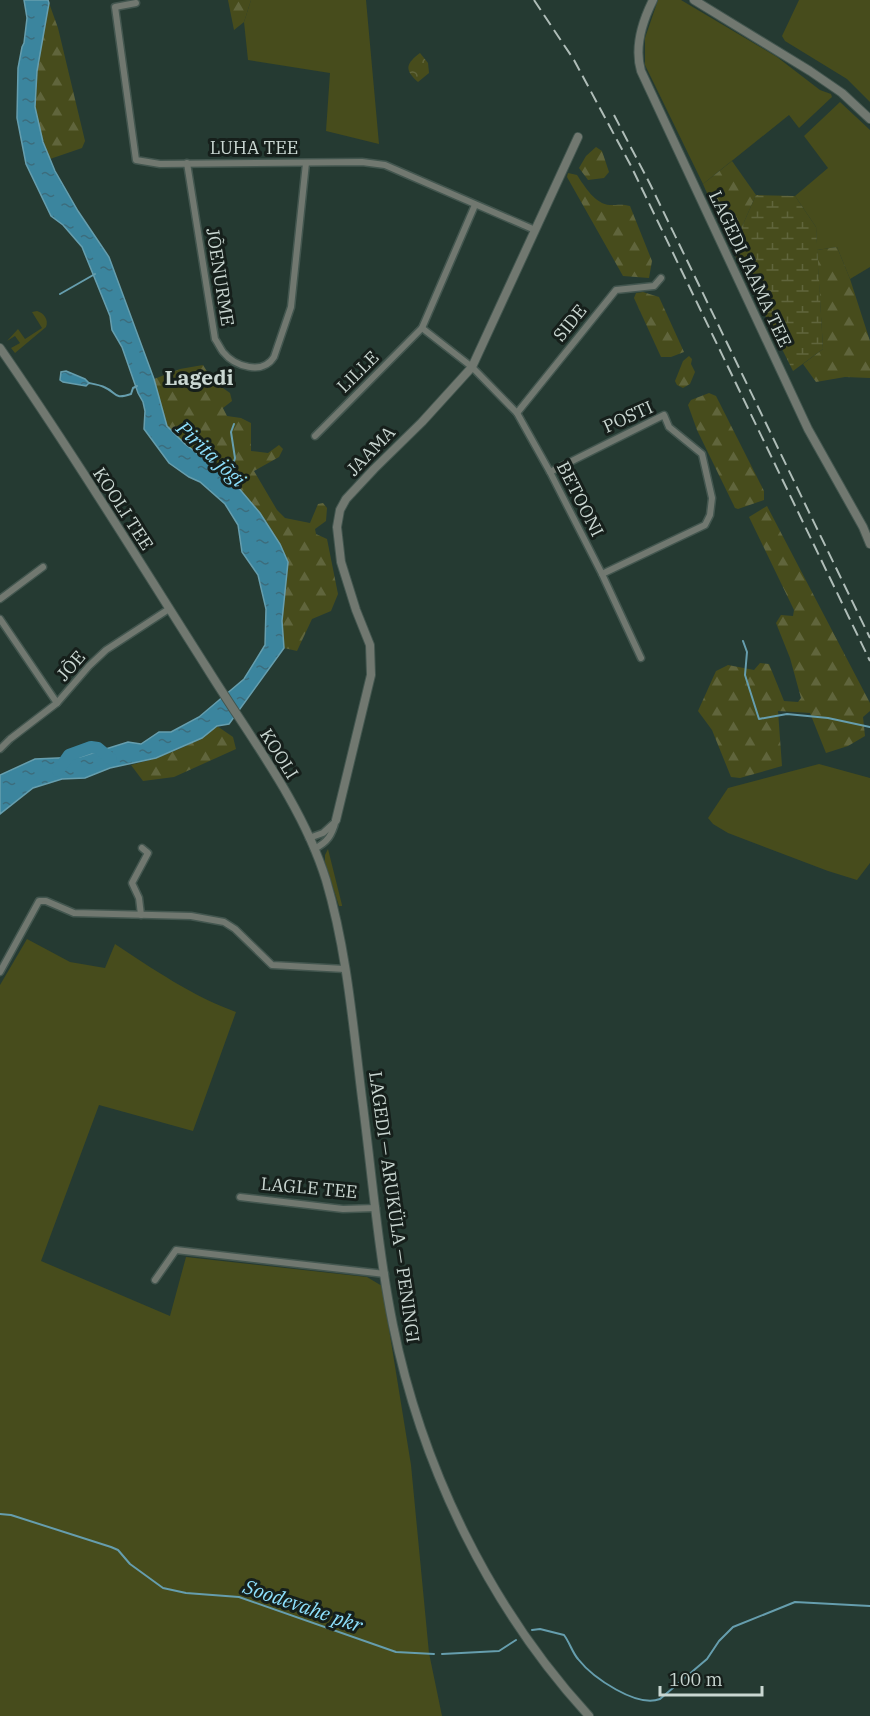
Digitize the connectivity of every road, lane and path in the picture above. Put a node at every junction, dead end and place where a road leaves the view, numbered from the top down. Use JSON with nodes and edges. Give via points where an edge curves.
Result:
{"nodes":[{"id":1,"x":653,"y":0,"type":"edge"},
{"id":2,"x":694,"y":0,"type":"edge"},
{"id":3,"x":136,"y":3,"type":"dead end"},
{"id":4,"x":870,"y":119,"type":"edge"},
{"id":5,"x":578,"y":136,"type":"dead end"},
{"id":6,"x":187,"y":163,"type":"junction"},
{"id":7,"x":306,"y":163,"type":"junction"},
{"id":8,"x":475,"y":205,"type":"junction"},
{"id":9,"x":535,"y":230,"type":"junction"},
{"id":10,"x":661,"y":278,"type":"dead end"},
{"id":11,"x":422,"y":328,"type":"junction"},
{"id":12,"x":0,"y":348,"type":"edge"},
{"id":13,"x":472,"y":367,"type":"junction"},
{"id":14,"x":517,"y":413,"type":"junction"},
{"id":15,"x":315,"y":436,"type":"dead end"},
{"id":16,"x":550,"y":472,"type":"junction"},
{"id":17,"x":870,"y":544,"type":"edge"},
{"id":18,"x":43,"y":567,"type":"dead end"},
{"id":19,"x":602,"y":574,"type":"junction"},
{"id":20,"x":0,"y":599,"type":"edge"},
{"id":21,"x":170,"y":609,"type":"junction"},
{"id":22,"x":0,"y":619,"type":"edge"},
{"id":23,"x":641,"y":658,"type":"dead end"},
{"id":24,"x":220,"y":689,"type":"joint"},
{"id":25,"x":57,"y":703,"type":"junction"},
{"id":26,"x":0,"y":749,"type":"edge"},
{"id":27,"x":336,"y":820,"type":"junction"},
{"id":28,"x":309,"y":838,"type":"junction"},
{"id":29,"x":142,"y":848,"type":"dead end"},
{"id":30,"x":314,"y":849,"type":"junction"},
{"id":31,"x":141,"y":915,"type":"junction"},
{"id":32,"x":345,"y":969,"type":"junction"},
{"id":33,"x":0,"y":972,"type":"edge"},
{"id":34,"x":240,"y":1197,"type":"dead end"},
{"id":35,"x":376,"y":1208,"type":"junction"},
{"id":36,"x":385,"y":1274,"type":"junction"},
{"id":37,"x":155,"y":1280,"type":"dead end"},
{"id":38,"x":589,"y":1716,"type":"edge"}],
"edges":[{"from":1,"to":17,"type":"street","name":"LAGEDI JAAMA TEE","via":[[638,43],[641,70],[808,429]]},
{"from":2,"to":4,"type":"street","via":[[810,71]]},
{"from":3,"to":6,"type":"street","name":"LUHA TEE","via":[[115,7],[136,160]]},
{"from":5,"to":9,"type":"street","name":"JAAMA"},
{"from":6,"to":7,"type":"street","name":"LUHA TEE"},
{"from":6,"to":7,"type":"street","name":"JÕENURME","via":[[215,339],[231,359],[262,368],[274,357],[291,307]]},
{"from":7,"to":8,"type":"street","name":"LUHA TEE","via":[[385,165]]},
{"from":8,"to":9,"type":"street","name":"LUHA TEE"},
{"from":8,"to":11,"type":"street","name":"LILLE"},
{"from":9,"to":13,"type":"street","name":"JAAMA"},
{"from":10,"to":14,"type":"street","name":"SIDE","via":[[654,286],[616,290]]},
{"from":11,"to":13,"type":"street"},
{"from":11,"to":15,"type":"street","name":"LILLE"},
{"from":12,"to":21,"type":"street","name":"KOOLI TEE"},
{"from":13,"to":14,"type":"street","name":"BETOONI"},
{"from":13,"to":27,"type":"street","name":"JAAMA","via":[[346,499],[340,510],[337,527],[341,562],[371,655],[370,675]]},
{"from":14,"to":16,"type":"street","name":"BETOONI"},
{"from":16,"to":19,"type":"street","name":"BETOONI"},
{"from":16,"to":19,"type":"street","name":"POSTI","via":[[664,415],[669,427],[702,454],[712,498],[705,525]]},
{"from":18,"to":20,"type":"street"},
{"from":19,"to":23,"type":"street","name":"BETOONI"},
{"from":21,"to":24,"type":"street","name":"KOOLI TEE"},
{"from":21,"to":25,"type":"street","name":"JÕE","via":[[106,650]]},
{"from":22,"to":25,"type":"street"},
{"from":24,"to":28,"type":"street","name":"KOOLI"},
{"from":25,"to":26,"type":"street","name":"JÕE"},
{"from":27,"to":28,"type":"street","via":[[324,833]]},
{"from":27,"to":30,"type":"street","name":"JAAMA","via":[[327,843]]},
{"from":28,"to":30,"type":"street","name":"LAGEDI — ARUKÜLA — PENINGI"},
{"from":29,"to":31,"type":"street","via":[[148,853],[132,883]]},
{"from":30,"to":32,"type":"street","name":"LAGEDI — ARUKÜLA — PENINGI","via":[[335,913]]},
{"from":31,"to":32,"type":"street","via":[[191,916],[224,922],[272,965]]},
{"from":31,"to":33,"type":"street","via":[[74,914],[39,901]]},
{"from":32,"to":35,"type":"street","name":"LAGEDI — ARUKÜLA — PENINGI"},
{"from":34,"to":35,"type":"street","name":"LAGLE TEE","via":[[343,1209]]},
{"from":35,"to":36,"type":"street","name":"LAGEDI — ARUKÜLA — PENINGI"},
{"from":36,"to":37,"type":"street","via":[[176,1251]]},
{"from":36,"to":38,"type":"street","name":"LAGEDI — ARUKÜLA — PENINGI","via":[[408,1388],[454,1510],[516,1622],[553,1675]]}]}
